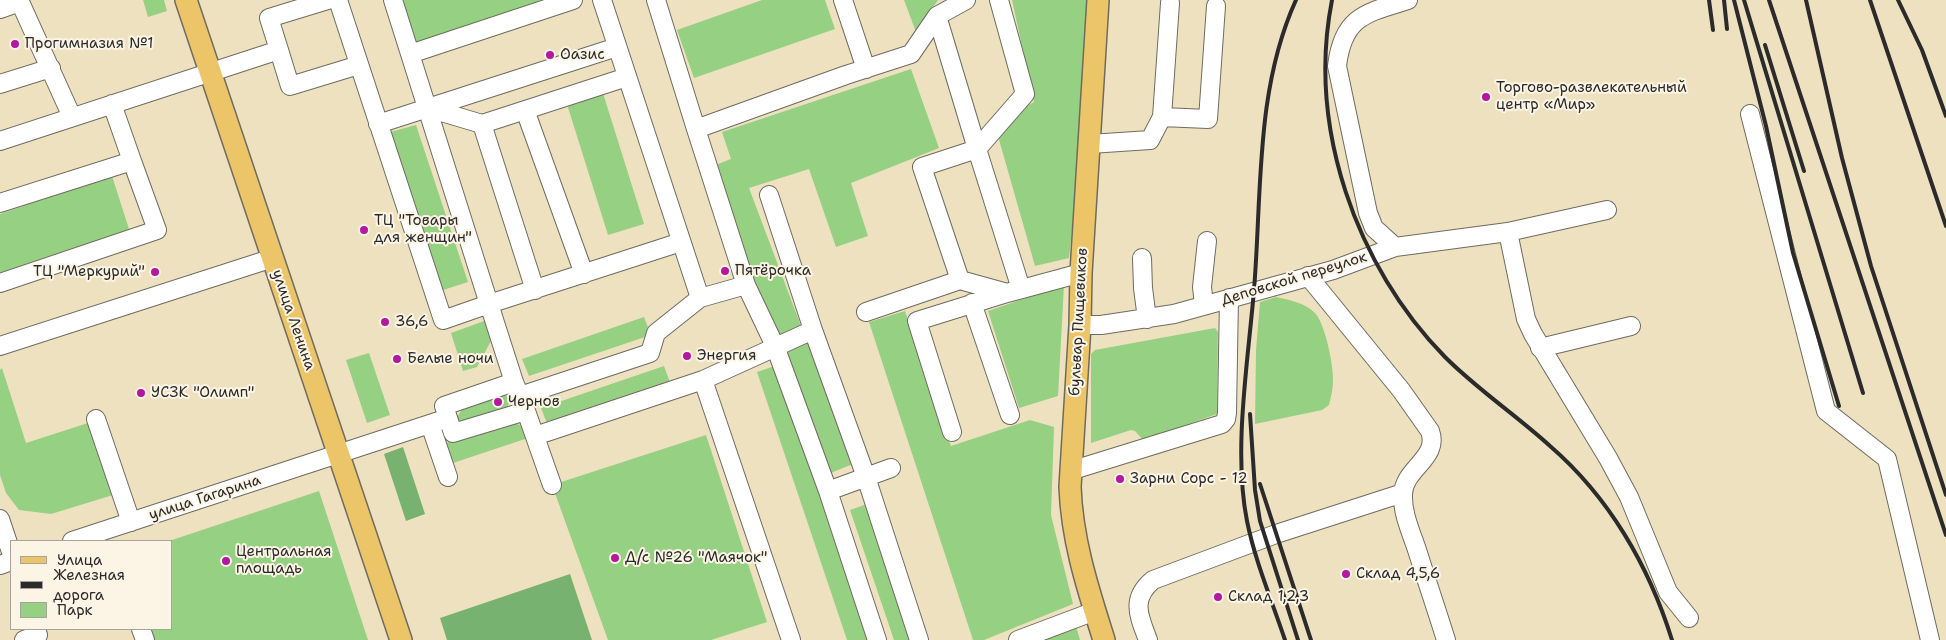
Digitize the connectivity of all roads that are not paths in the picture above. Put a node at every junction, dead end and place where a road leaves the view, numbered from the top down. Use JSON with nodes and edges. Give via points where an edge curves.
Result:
{"nodes":[{"id":1,"x":186,"y":0,"type":"edge"},
{"id":2,"x":328,"y":0,"type":"edge"},
{"id":3,"x":338,"y":0,"type":"edge"},
{"id":4,"x":393,"y":0,"type":"edge"},
{"id":5,"x":573,"y":0,"type":"edge"},
{"id":6,"x":602,"y":0,"type":"edge"},
{"id":7,"x":656,"y":0,"type":"edge"},
{"id":8,"x":843,"y":0,"type":"edge"},
{"id":9,"x":966,"y":0,"type":"edge"},
{"id":10,"x":999,"y":0,"type":"edge"},
{"id":11,"x":1098,"y":0,"type":"edge"},
{"id":12,"x":1408,"y":0,"type":"edge"},
{"id":13,"x":1170,"y":3,"type":"dead end"},
{"id":14,"x":1216,"y":6,"type":"dead end"},
{"id":15,"x":0,"y":9,"type":"edge"},
{"id":16,"x":937,"y":16,"type":"junction"},
{"id":17,"x":618,"y":47,"type":"junction"},
{"id":18,"x":279,"y":50,"type":"junction"},
{"id":19,"x":410,"y":54,"type":"junction"},
{"id":20,"x":359,"y":65,"type":"junction"},
{"id":21,"x":51,"y":68,"type":"junction"},
{"id":22,"x":866,"y":69,"type":"junction"},
{"id":23,"x":210,"y":72,"type":"junction"},
{"id":24,"x":627,"y":77,"type":"junction"},
{"id":25,"x":0,"y":84,"type":"edge"},
{"id":26,"x":112,"y":104,"type":"junction"},
{"id":27,"x":428,"y":108,"type":"junction"},
{"id":28,"x":525,"y":110,"type":"junction"},
{"id":29,"x":1750,"y":114,"type":"dead end"},
{"id":30,"x":72,"y":117,"type":"junction"},
{"id":31,"x":1162,"y":117,"type":"junction"},
{"id":32,"x":378,"y":124,"type":"junction"},
{"id":33,"x":482,"y":124,"type":"junction"},
{"id":34,"x":696,"y":129,"type":"junction"},
{"id":35,"x":0,"y":141,"type":"edge"},
{"id":36,"x":1090,"y":144,"type":"junction"},
{"id":37,"x":978,"y":149,"type":"junction"},
{"id":38,"x":132,"y":161,"type":"junction"},
{"id":39,"x":769,"y":194,"type":"dead end"},
{"id":40,"x":0,"y":203,"type":"edge"},
{"id":41,"x":1607,"y":210,"type":"dead end"},
{"id":42,"x":1508,"y":232,"type":"junction"},
{"id":43,"x":1207,"y":241,"type":"dead end"},
{"id":44,"x":681,"y":242,"type":"junction"},
{"id":45,"x":1395,"y":248,"type":"junction"},
{"id":46,"x":273,"y":258,"type":"junction"},
{"id":47,"x":1142,"y":258,"type":"dead end"},
{"id":48,"x":1081,"y":273,"type":"junction"},
{"id":49,"x":584,"y":274,"type":"junction"},
{"id":50,"x":1308,"y":276,"type":"junction"},
{"id":51,"x":960,"y":280,"type":"junction"},
{"id":52,"x":0,"y":283,"type":"edge"},
{"id":53,"x":746,"y":284,"type":"junction"},
{"id":54,"x":535,"y":290,"type":"junction"},
{"id":55,"x":1014,"y":291,"type":"junction"},
{"id":56,"x":700,"y":298,"type":"junction"},
{"id":57,"x":1229,"y":298,"type":"junction"},
{"id":58,"x":972,"y":303,"type":"junction"},
{"id":59,"x":490,"y":304,"type":"junction"},
{"id":60,"x":1204,"y":306,"type":"junction"},
{"id":61,"x":866,"y":312,"type":"dead end"},
{"id":62,"x":1147,"y":319,"type":"junction"},
{"id":63,"x":1080,"y":325,"type":"junction"},
{"id":64,"x":1631,"y":326,"type":"dead end"},
{"id":65,"x":813,"y":330,"type":"junction"},
{"id":66,"x":0,"y":346,"type":"edge"},
{"id":67,"x":775,"y":346,"type":"junction"},
{"id":68,"x":1540,"y":348,"type":"junction"},
{"id":69,"x":703,"y":380,"type":"junction"},
{"id":70,"x":520,"y":396,"type":"junction"},
{"id":71,"x":1010,"y":415,"type":"dead end"},
{"id":72,"x":96,"y":418,"type":"dead end"},
{"id":73,"x":448,"y":418,"type":"junction"},
{"id":74,"x":430,"y":424,"type":"junction"},
{"id":75,"x":952,"y":432,"type":"dead end"},
{"id":76,"x":535,"y":436,"type":"junction"},
{"id":77,"x":338,"y":454,"type":"junction"},
{"id":78,"x":891,"y":468,"type":"dead end"},
{"id":79,"x":1070,"y":471,"type":"junction"},
{"id":80,"x":448,"y":477,"type":"dead end"},
{"id":81,"x":866,"y":477,"type":"junction"},
{"id":82,"x":552,"y":485,"type":"dead end"},
{"id":83,"x":828,"y":491,"type":"junction"},
{"id":84,"x":1403,"y":493,"type":"junction"},
{"id":85,"x":0,"y":520,"type":"edge"},
{"id":86,"x":131,"y":522,"type":"junction"},
{"id":87,"x":113,"y":535,"type":"edge"},
{"id":88,"x":79,"y":540,"type":"edge"},
{"id":89,"x":10,"y":549,"type":"edge"},
{"id":90,"x":1095,"y":612,"type":"junction"},
{"id":91,"x":1689,"y":618,"type":"dead end"},
{"id":92,"x":36,"y":630,"type":"edge"},
{"id":93,"x":786,"y":639,"type":"edge"},
{"id":94,"x":24,"y":640,"type":"edge"},
{"id":95,"x":401,"y":640,"type":"edge"},
{"id":96,"x":877,"y":640,"type":"edge"},
{"id":97,"x":919,"y":640,"type":"edge"},
{"id":98,"x":1018,"y":640,"type":"edge"},
{"id":99,"x":1104,"y":640,"type":"edge"},
{"id":100,"x":1148,"y":640,"type":"edge"},
{"id":101,"x":1446,"y":640,"type":"edge"},
{"id":102,"x":1930,"y":640,"type":"edge"}],
"edges":[{"from":1,"to":23,"type":"main road","name":"улица Ленина"},
{"from":2,"to":18,"type":"street","via":[[268,18]]},
{"from":3,"to":20,"type":"street"},
{"from":4,"to":19,"type":"street"},
{"from":5,"to":19,"type":"street"},
{"from":6,"to":17,"type":"street"},
{"from":7,"to":34,"type":"street"},
{"from":8,"to":22,"type":"street"},
{"from":9,"to":16,"type":"street"},
{"from":10,"to":37,"type":"street","via":[[1025,94]]},
{"from":11,"to":36,"type":"main road","name":"бульвар Пищевиков"},
{"from":12,"to":45,"type":"street","via":[[1374,11],[1351,25],[1340,45],[1337,66],[1368,213],[1374,228]]},
{"from":13,"to":31,"type":"street"},
{"from":14,"to":31,"type":"street","via":[[1208,119]]},
{"from":15,"to":21,"type":"street","via":[[20,2]]},
{"from":16,"to":22,"type":"street","via":[[911,54]]},
{"from":16,"to":37,"type":"street"},
{"from":17,"to":24,"type":"street"},
{"from":17,"to":27,"type":"street"},
{"from":18,"to":20,"type":"street","via":[[290,86]]},
{"from":18,"to":23,"type":"street"},
{"from":19,"to":27,"type":"street"},
{"from":20,"to":32,"type":"street"},
{"from":21,"to":25,"type":"street"},
{"from":21,"to":30,"type":"street"},
{"from":22,"to":34,"type":"street"},
{"from":23,"to":26,"type":"street"},
{"from":23,"to":46,"type":"main road","name":"улица Ленина"},
{"from":24,"to":28,"type":"street"},
{"from":24,"to":44,"type":"street"},
{"from":26,"to":30,"type":"street"},
{"from":26,"to":38,"type":"street"},
{"from":27,"to":32,"type":"street"},
{"from":27,"to":33,"type":"street"},
{"from":27,"to":59,"type":"street"},
{"from":28,"to":33,"type":"street"},
{"from":28,"to":49,"type":"street"},
{"from":29,"to":102,"type":"street","via":[[1826,411],[1887,459]]},
{"from":30,"to":35,"type":"street"},
{"from":31,"to":36,"type":"street","via":[[1150,140]]},
{"from":32,"to":59,"type":"street","via":[[443,320]]},
{"from":33,"to":54,"type":"street"},
{"from":34,"to":53,"type":"street"},
{"from":36,"to":48,"type":"main road","name":"бульвар Пищевиков"},
{"from":37,"to":51,"type":"street","via":[[922,167]]},
{"from":37,"to":55,"type":"street"},
{"from":38,"to":40,"type":"street"},
{"from":38,"to":52,"type":"street","via":[[157,230]]},
{"from":39,"to":65,"type":"street"},
{"from":41,"to":42,"type":"street","name":"Деповской переулок"},
{"from":42,"to":45,"type":"street","name":"Деповской переулок"},
{"from":42,"to":68,"type":"street","via":[[1526,318]]},
{"from":43,"to":60,"type":"street","via":[[1202,287]]},
{"from":44,"to":49,"type":"street"},
{"from":44,"to":56,"type":"street"},
{"from":45,"to":50,"type":"street","name":"Деповской переулок"},
{"from":46,"to":66,"type":"street"},
{"from":46,"to":77,"type":"main road","name":"улица Ленина"},
{"from":47,"to":62,"type":"street"},
{"from":48,"to":55,"type":"street"},
{"from":48,"to":63,"type":"main road","name":"бульвар Пищевиков"},
{"from":49,"to":54,"type":"street"},
{"from":50,"to":57,"type":"street","name":"Деповской переулок"},
{"from":50,"to":84,"type":"street","via":[[1401,390],[1430,431],[1429,454],[1410,474]]},
{"from":51,"to":55,"type":"street"},
{"from":51,"to":61,"type":"street"},
{"from":53,"to":56,"type":"street"},
{"from":53,"to":67,"type":"street"},
{"from":54,"to":59,"type":"street"},
{"from":55,"to":58,"type":"street"},
{"from":56,"to":70,"type":"street","via":[[656,333],[650,353]]},
{"from":57,"to":60,"type":"street","name":"Деповской переулок"},
{"from":57,"to":79,"type":"street","via":[[1227,413],[1222,424]]},
{"from":58,"to":71,"type":"street"},
{"from":58,"to":75,"type":"street","via":[[917,322]]},
{"from":59,"to":70,"type":"street"},
{"from":60,"to":62,"type":"street","name":"Деповской переулок"},
{"from":62,"to":63,"type":"street","name":"Деповской переулок"},
{"from":63,"to":79,"type":"main road","name":"бульвар Пищевиков"},
{"from":64,"to":68,"type":"street"},
{"from":65,"to":67,"type":"street"},
{"from":65,"to":81,"type":"street"},
{"from":67,"to":69,"type":"street"},
{"from":67,"to":83,"type":"street"},
{"from":68,"to":91,"type":"street","via":[[1616,471],[1668,592]]},
{"from":69,"to":76,"type":"street"},
{"from":69,"to":93,"type":"street"},
{"from":70,"to":73,"type":"street","via":[[444,406]]},
{"from":70,"to":73,"type":"street","via":[[453,433]]},
{"from":70,"to":76,"type":"street"},
{"from":72,"to":86,"type":"street"},
{"from":73,"to":74,"type":"street","name":"улица Гагарина"},
{"from":74,"to":77,"type":"street","name":"улица Гагарина"},
{"from":74,"to":80,"type":"street"},
{"from":76,"to":82,"type":"street"},
{"from":77,"to":86,"type":"street","name":"улица Гагарина"},
{"from":77,"to":95,"type":"main road","name":"улица Ленина"},
{"from":78,"to":81,"type":"street"},
{"from":79,"to":90,"type":"main road","name":"бульвар Пищевиков","via":[[1076,542]]},
{"from":81,"to":83,"type":"street"},
{"from":81,"to":97,"type":"street"},
{"from":83,"to":96,"type":"street"},
{"from":84,"to":100,"type":"street","via":[[1276,534],[1153,580],[1141,592],[1138,605]]},
{"from":84,"to":101,"type":"street","via":[[1409,525]]},
{"from":85,"to":89,"type":"street"},
{"from":86,"to":87,"type":"street","name":"улица Гагарина"},
{"from":87,"to":88,"type":"street","name":"улица Гагарина"},
{"from":90,"to":98,"type":"street"},
{"from":90,"to":99,"type":"main road","name":"бульвар Пищевиков"},
{"from":92,"to":94,"type":"street","via":[[38,635]]}]}
